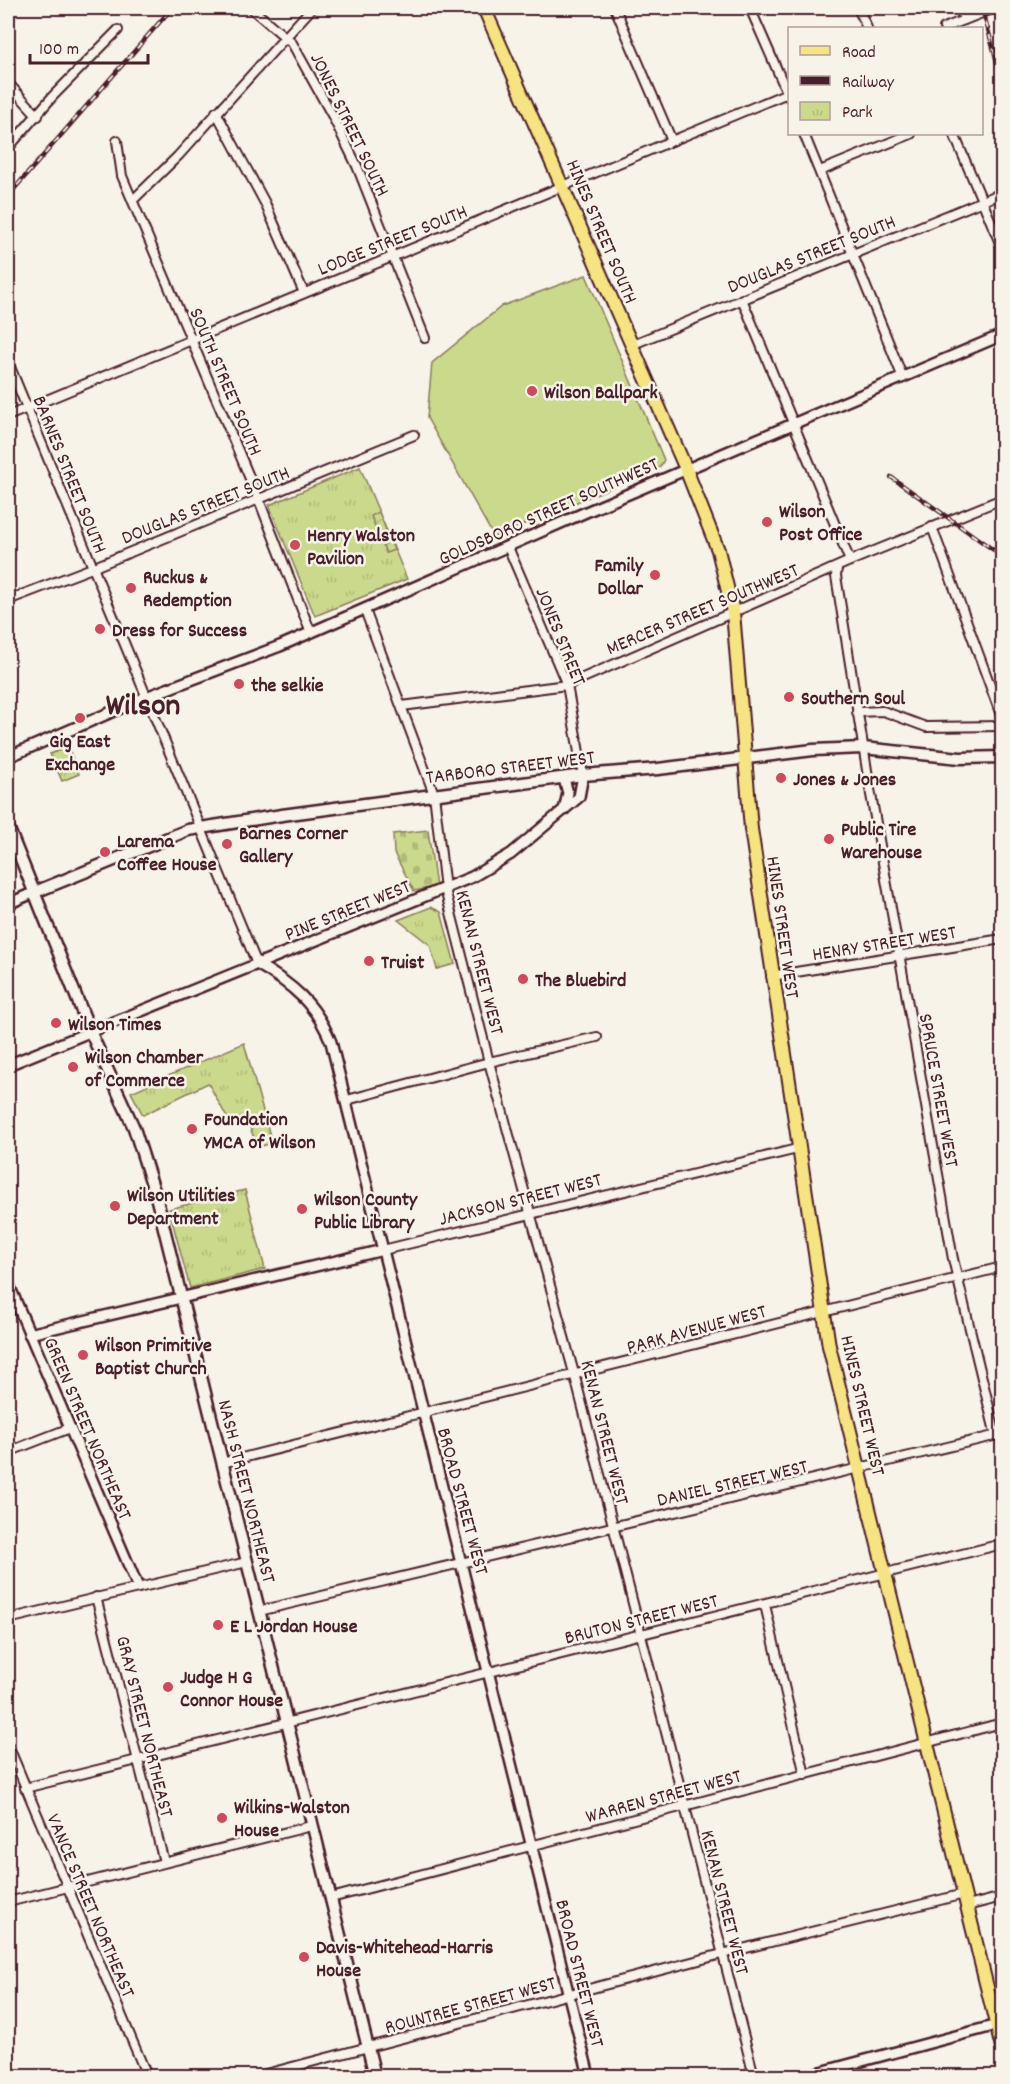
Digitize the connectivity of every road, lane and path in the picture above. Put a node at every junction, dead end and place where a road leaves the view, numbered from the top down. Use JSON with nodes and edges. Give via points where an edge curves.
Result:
{"nodes":[{"id":1,"x":251,"y":8,"type":"edge"},
{"id":2,"x":312,"y":8,"type":"edge"},
{"id":3,"x":484,"y":8,"type":"edge"},
{"id":4,"x":615,"y":8,"type":"edge"},
{"id":5,"x":750,"y":8,"type":"edge"},
{"id":6,"x":858,"y":8,"type":"edge"},
{"id":7,"x":960,"y":8,"type":"edge"},
{"id":8,"x":995,"y":8,"type":"edge"},
{"id":9,"x":964,"y":20,"type":"junction"},
{"id":10,"x":867,"y":27,"type":"edge"},
{"id":11,"x":946,"y":27,"type":"edge"},
{"id":12,"x":118,"y":30,"type":"dead end"},
{"id":13,"x":285,"y":37,"type":"junction"},
{"id":14,"x":8,"y":83,"type":"edge"},
{"id":15,"x":788,"y":92,"type":"edge"},
{"id":16,"x":788,"y":94,"type":"edge"},
{"id":17,"x":216,"y":112,"type":"junction"},
{"id":18,"x":38,"y":116,"type":"junction"},
{"id":19,"x":804,"y":135,"type":"edge"},
{"id":20,"x":909,"y":135,"type":"edge"},
{"id":21,"x":954,"y":135,"type":"edge"},
{"id":22,"x":117,"y":141,"type":"dead end"},
{"id":23,"x":672,"y":141,"type":"junction"},
{"id":24,"x":8,"y":148,"type":"edge"},
{"id":25,"x":820,"y":171,"type":"junction"},
{"id":26,"x":563,"y":186,"type":"junction"},
{"id":27,"x":1002,"y":193,"type":"edge"},
{"id":28,"x":133,"y":200,"type":"junction"},
{"id":29,"x":983,"y":201,"type":"junction"},
{"id":30,"x":1002,"y":248,"type":"edge"},
{"id":31,"x":852,"y":254,"type":"junction"},
{"id":32,"x":393,"y":256,"type":"junction"},
{"id":33,"x":304,"y":293,"type":"junction"},
{"id":34,"x":742,"y":299,"type":"junction"},
{"id":35,"x":1002,"y":335,"type":"edge"},
{"id":36,"x":424,"y":338,"type":"dead end"},
{"id":37,"x":192,"y":339,"type":"junction"},
{"id":38,"x":631,"y":345,"type":"junction"},
{"id":39,"x":8,"y":362,"type":"edge"},
{"id":40,"x":903,"y":378,"type":"junction"},
{"id":41,"x":26,"y":408,"type":"junction"},
{"id":42,"x":8,"y":416,"type":"edge"},
{"id":43,"x":793,"y":424,"type":"junction"},
{"id":44,"x":414,"y":435,"type":"dead end"},
{"id":45,"x":686,"y":469,"type":"junction"},
{"id":46,"x":1002,"y":499,"type":"edge"},
{"id":47,"x":259,"y":500,"type":"junction"},
{"id":48,"x":932,"y":527,"type":"junction"},
{"id":49,"x":508,"y":547,"type":"junction"},
{"id":50,"x":850,"y":561,"type":"junction"},
{"id":51,"x":92,"y":568,"type":"junction"},
{"id":52,"x":837,"y":568,"type":"junction"},
{"id":53,"x":8,"y":600,"type":"edge"},
{"id":54,"x":364,"y":610,"type":"junction"},
{"id":55,"x":733,"y":612,"type":"junction"},
{"id":56,"x":311,"y":633,"type":"junction"},
{"id":57,"x":567,"y":685,"type":"junction"},
{"id":58,"x":146,"y":698,"type":"junction"},
{"id":59,"x":402,"y":706,"type":"junction"},
{"id":60,"x":857,"y":712,"type":"junction"},
{"id":61,"x":1002,"y":718,"type":"edge"},
{"id":62,"x":1002,"y":726,"type":"edge"},
{"id":63,"x":863,"y":748,"type":"junction"},
{"id":64,"x":8,"y":757,"type":"edge"},
{"id":65,"x":1002,"y":757,"type":"edge"},
{"id":66,"x":745,"y":759,"type":"junction"},
{"id":67,"x":583,"y":775,"type":"junction"},
{"id":68,"x":564,"y":779,"type":"junction"},
{"id":69,"x":434,"y":794,"type":"junction"},
{"id":70,"x":564,"y":810,"type":"junction"},
{"id":71,"x":8,"y":827,"type":"edge"},
{"id":72,"x":200,"y":828,"type":"junction"},
{"id":73,"x":446,"y":889,"type":"junction"},
{"id":74,"x":35,"y":892,"type":"junction"},
{"id":75,"x":8,"y":904,"type":"edge"},
{"id":76,"x":1002,"y":939,"type":"edge"},
{"id":77,"x":900,"y":956,"type":"junction"},
{"id":78,"x":257,"y":964,"type":"junction"},
{"id":79,"x":771,"y":976,"type":"junction"},
{"id":80,"x":90,"y":1031,"type":"junction"},
{"id":81,"x":597,"y":1037,"type":"dead end"},
{"id":82,"x":489,"y":1062,"type":"junction"},
{"id":83,"x":8,"y":1065,"type":"edge"},
{"id":84,"x":347,"y":1100,"type":"junction"},
{"id":85,"x":797,"y":1149,"type":"junction"},
{"id":86,"x":531,"y":1214,"type":"junction"},
{"id":87,"x":383,"y":1250,"type":"junction"},
{"id":88,"x":1002,"y":1268,"type":"edge"},
{"id":89,"x":959,"y":1278,"type":"junction"},
{"id":90,"x":8,"y":1283,"type":"edge"},
{"id":91,"x":181,"y":1298,"type":"junction"},
{"id":92,"x":823,"y":1312,"type":"junction"},
{"id":93,"x":29,"y":1334,"type":"junction"},
{"id":94,"x":575,"y":1377,"type":"junction"},
{"id":95,"x":423,"y":1415,"type":"junction"},
{"id":96,"x":70,"y":1428,"type":"junction"},
{"id":97,"x":999,"y":1435,"type":"edge"},
{"id":98,"x":8,"y":1452,"type":"edge"},
{"id":99,"x":222,"y":1463,"type":"junction"},
{"id":100,"x":858,"y":1469,"type":"junction"},
{"id":101,"x":614,"y":1527,"type":"junction"},
{"id":102,"x":1002,"y":1544,"type":"edge"},
{"id":103,"x":247,"y":1562,"type":"junction"},
{"id":104,"x":461,"y":1562,"type":"junction"},
{"id":105,"x":885,"y":1575,"type":"junction"},
{"id":106,"x":138,"y":1587,"type":"junction"},
{"id":107,"x":96,"y":1598,"type":"junction"},
{"id":108,"x":765,"y":1605,"type":"junction"},
{"id":109,"x":259,"y":1611,"type":"junction"},
{"id":110,"x":8,"y":1619,"type":"edge"},
{"id":111,"x":641,"y":1635,"type":"junction"},
{"id":112,"x":489,"y":1672,"type":"junction"},
{"id":113,"x":286,"y":1722,"type":"junction"},
{"id":114,"x":1002,"y":1723,"type":"edge"},
{"id":115,"x":927,"y":1743,"type":"junction"},
{"id":116,"x":8,"y":1745,"type":"edge"},
{"id":117,"x":138,"y":1760,"type":"junction"},
{"id":118,"x":805,"y":1775,"type":"junction"},
{"id":119,"x":25,"y":1788,"type":"junction"},
{"id":120,"x":684,"y":1806,"type":"junction"},
{"id":121,"x":311,"y":1826,"type":"junction"},
{"id":122,"x":531,"y":1846,"type":"junction"},
{"id":123,"x":164,"y":1862,"type":"junction"},
{"id":124,"x":67,"y":1887,"type":"junction"},
{"id":125,"x":1002,"y":1897,"type":"edge"},
{"id":126,"x":331,"y":1898,"type":"junction"},
{"id":127,"x":965,"y":1900,"type":"junction"},
{"id":128,"x":8,"y":1902,"type":"edge"},
{"id":129,"x":722,"y":1954,"type":"junction"},
{"id":130,"x":569,"y":1995,"type":"junction"},
{"id":131,"x":1000,"y":2025,"type":"edge"},
{"id":132,"x":368,"y":2048,"type":"junction"},
{"id":133,"x":1002,"y":2048,"type":"edge"},
{"id":134,"x":147,"y":2076,"type":"edge"},
{"id":135,"x":258,"y":2076,"type":"edge"},
{"id":136,"x":375,"y":2076,"type":"edge"},
{"id":137,"x":588,"y":2076,"type":"edge"},
{"id":138,"x":754,"y":2076,"type":"edge"},
{"id":139,"x":806,"y":2076,"type":"edge"}],
"edges":[{"from":1,"to":13,"type":"street","name":"JONES STREET SOUTH"},
{"from":2,"to":13,"type":"street"},
{"from":3,"to":26,"type":"main road","name":"HINES STREET SOUTH"},
{"from":4,"to":23,"type":"street"},
{"from":5,"to":15,"type":"street"},
{"from":6,"to":10,"type":"street"},
{"from":7,"to":9,"type":"street"},
{"from":8,"to":9,"type":"street"},
{"from":9,"to":11,"type":"street"},
{"from":12,"to":18,"type":"street"},
{"from":13,"to":17,"type":"street"},
{"from":13,"to":32,"type":"street","name":"JONES STREET SOUTH","via":[[298,52],[333,114]]},
{"from":14,"to":18,"type":"street"},
{"from":16,"to":23,"type":"street","name":"LODGE STREET SOUTH"},
{"from":17,"to":28,"type":"street"},
{"from":17,"to":33,"type":"street","via":[[265,203]]},
{"from":18,"to":24,"type":"street"},
{"from":19,"to":25,"type":"street"},
{"from":20,"to":25,"type":"street"},
{"from":21,"to":29,"type":"street"},
{"from":22,"to":28,"type":"street","name":"SOUTH STREET SOUTH","via":[[122,176]]},
{"from":23,"to":26,"type":"street","name":"LODGE STREET SOUTH"},
{"from":25,"to":31,"type":"street"},
{"from":26,"to":32,"type":"street","name":"LODGE STREET SOUTH"},
{"from":26,"to":38,"type":"main road","name":"HINES STREET SOUTH"},
{"from":27,"to":29,"type":"street","name":"DOUGLAS STREET SOUTH"},
{"from":28,"to":37,"type":"street","name":"SOUTH STREET SOUTH"},
{"from":29,"to":30,"type":"street"},
{"from":29,"to":31,"type":"street","name":"DOUGLAS STREET SOUTH"},
{"from":31,"to":34,"type":"street","name":"DOUGLAS STREET SOUTH"},
{"from":31,"to":40,"type":"street"},
{"from":32,"to":33,"type":"street","name":"LODGE STREET SOUTH"},
{"from":32,"to":36,"type":"street","name":"JONES STREET SOUTH"},
{"from":33,"to":37,"type":"street","name":"LODGE STREET SOUTH"},
{"from":34,"to":38,"type":"street","name":"DOUGLAS STREET SOUTH"},
{"from":34,"to":43,"type":"street"},
{"from":35,"to":40,"type":"street","name":"GOLDSBORO STREET SOUTHWEST"},
{"from":37,"to":41,"type":"street","name":"LODGE STREET SOUTH"},
{"from":37,"to":47,"type":"street","name":"SOUTH STREET SOUTH"},
{"from":38,"to":45,"type":"main road","name":"HINES STREET SOUTH"},
{"from":39,"to":41,"type":"street","name":"BARNES STREET SOUTH"},
{"from":40,"to":43,"type":"street","name":"GOLDSBORO STREET SOUTHWEST"},
{"from":41,"to":42,"type":"street","name":"LODGE STREET SOUTH"},
{"from":41,"to":51,"type":"street","name":"BARNES STREET SOUTH"},
{"from":43,"to":45,"type":"street","name":"GOLDSBORO STREET SOUTHWEST"},
{"from":43,"to":50,"type":"street"},
{"from":44,"to":47,"type":"street","name":"DOUGLAS STREET SOUTH"},
{"from":45,"to":49,"type":"street","name":"GOLDSBORO STREET SOUTHWEST"},
{"from":45,"to":55,"type":"main road","name":"HINES STREET SOUTH","via":[[718,550]]},
{"from":46,"to":48,"type":"street","name":"MERCER STREET SOUTHWEST"},
{"from":47,"to":51,"type":"street","name":"DOUGLAS STREET SOUTH"},
{"from":47,"to":56,"type":"street","name":"SOUTH STREET SOUTH"},
{"from":48,"to":50,"type":"street","name":"MERCER STREET SOUTHWEST"},
{"from":48,"to":61,"type":"street"},
{"from":49,"to":54,"type":"street","name":"GOLDSBORO STREET SOUTHWEST"},
{"from":49,"to":57,"type":"street","name":"JONES STREET"},
{"from":50,"to":52,"type":"street","name":"MERCER STREET SOUTHWEST"},
{"from":51,"to":53,"type":"street","name":"DOUGLAS STREET SOUTH"},
{"from":51,"to":58,"type":"street","name":"BARNES STREET SOUTH"},
{"from":52,"to":55,"type":"street","name":"MERCER STREET SOUTHWEST"},
{"from":52,"to":60,"type":"street","name":"SPRUCE STREET WEST"},
{"from":54,"to":56,"type":"street","name":"GOLDSBORO STREET SOUTHWEST"},
{"from":54,"to":59,"type":"street","name":"KENAN STREET WEST"},
{"from":55,"to":57,"type":"street","name":"MERCER STREET SOUTHWEST"},
{"from":55,"to":66,"type":"main road","name":"HINES STREET WEST"},
{"from":56,"to":58,"type":"street","name":"GOLDSBORO STREET SOUTHWEST"},
{"from":57,"to":59,"type":"street","name":"MERCER STREET SOUTHWEST"},
{"from":57,"to":67,"type":"street","name":"JONES STREET"},
{"from":58,"to":64,"type":"street","name":"GOLDSBORO STREET SOUTHWEST"},
{"from":58,"to":72,"type":"street","name":"BARNES STREET SOUTH"},
{"from":59,"to":69,"type":"street","name":"KENAN STREET WEST"},
{"from":60,"to":62,"type":"street","via":[[884,711],[926,727]]},
{"from":60,"to":63,"type":"street","name":"SPRUCE STREET WEST"},
{"from":63,"to":65,"type":"main road","name":"TARBORO STREET WEST","via":[[960,758]]},
{"from":63,"to":66,"type":"main road","name":"TARBORO STREET WEST"},
{"from":63,"to":77,"type":"street","name":"SPRUCE STREET WEST"},
{"from":66,"to":67,"type":"main road","name":"TARBORO STREET WEST"},
{"from":66,"to":79,"type":"main road","name":"HINES STREET WEST"},
{"from":67,"to":68,"type":"main road","name":"TARBORO STREET WEST"},
{"from":67,"to":70,"type":"street","name":"PINE STREET WEST","via":[[579,797]]},
{"from":68,"to":69,"type":"main road","name":"TARBORO STREET WEST"},
{"from":68,"to":70,"type":"street","via":[[568,793]]},
{"from":69,"to":72,"type":"main road","name":"TARBORO STREET WEST"},
{"from":69,"to":73,"type":"street","name":"KENAN STREET WEST"},
{"from":70,"to":73,"type":"street","name":"PINE STREET WEST","via":[[494,866]]},
{"from":71,"to":74,"type":"main road","name":"NASH STREET NORTHEAST"},
{"from":72,"to":74,"type":"main road","name":"TARBORO STREET WEST"},
{"from":72,"to":78,"type":"street","name":"BARNES STREET SOUTH"},
{"from":73,"to":78,"type":"street","name":"PINE STREET WEST"},
{"from":73,"to":82,"type":"street","name":"KENAN STREET WEST"},
{"from":74,"to":75,"type":"street"},
{"from":74,"to":80,"type":"main road","name":"NASH STREET NORTHEAST"},
{"from":76,"to":77,"type":"street","name":"HENRY STREET WEST"},
{"from":77,"to":79,"type":"street","name":"HENRY STREET WEST"},
{"from":77,"to":89,"type":"street","name":"SPRUCE STREET WEST"},
{"from":78,"to":80,"type":"street","name":"PINE STREET WEST"},
{"from":78,"to":84,"type":"street","name":"BROAD STREET WEST","via":[[296,988],[320,1017]]},
{"from":79,"to":85,"type":"main road","name":"HINES STREET WEST"},
{"from":80,"to":83,"type":"street","name":"PINE STREET WEST"},
{"from":80,"to":91,"type":"main road","name":"NASH STREET NORTHEAST","via":[[144,1156]]},
{"from":81,"to":82,"type":"street"},
{"from":82,"to":84,"type":"street"},
{"from":82,"to":86,"type":"street","name":"KENAN STREET WEST"},
{"from":84,"to":87,"type":"street","name":"BROAD STREET WEST"},
{"from":85,"to":86,"type":"street","name":"JACKSON STREET WEST"},
{"from":85,"to":92,"type":"main road","name":"HINES STREET WEST"},
{"from":86,"to":87,"type":"street","name":"JACKSON STREET WEST"},
{"from":86,"to":94,"type":"street","name":"KENAN STREET WEST"},
{"from":87,"to":91,"type":"street","name":"JACKSON STREET WEST"},
{"from":87,"to":95,"type":"street","name":"BROAD STREET WEST"},
{"from":88,"to":89,"type":"street","name":"PARK AVENUE WEST"},
{"from":89,"to":92,"type":"street","name":"PARK AVENUE WEST"},
{"from":89,"to":97,"type":"street","name":"SPRUCE STREET WEST"},
{"from":90,"to":93,"type":"street","name":"GREEN STREET NORTHEAST"},
{"from":91,"to":93,"type":"street","name":"JACKSON STREET WEST"},
{"from":91,"to":99,"type":"main road","name":"NASH STREET NORTHEAST"},
{"from":92,"to":94,"type":"street","name":"PARK AVENUE WEST"},
{"from":92,"to":100,"type":"main road","name":"HINES STREET WEST"},
{"from":93,"to":96,"type":"street","name":"GREEN STREET NORTHEAST"},
{"from":94,"to":95,"type":"street","name":"PARK AVENUE WEST"},
{"from":94,"to":101,"type":"street","name":"KENAN STREET WEST"},
{"from":95,"to":99,"type":"street","name":"PARK AVENUE WEST"},
{"from":95,"to":104,"type":"street","name":"BROAD STREET WEST"},
{"from":96,"to":98,"type":"street"},
{"from":96,"to":106,"type":"street","name":"GREEN STREET NORTHEAST"},
{"from":97,"to":100,"type":"street","name":"DANIEL STREET WEST"},
{"from":99,"to":103,"type":"main road","name":"NASH STREET NORTHEAST"},
{"from":100,"to":101,"type":"street","name":"DANIEL STREET WEST"},
{"from":100,"to":105,"type":"main road","name":"HINES STREET WEST"},
{"from":101,"to":104,"type":"street","name":"DANIEL STREET WEST"},
{"from":101,"to":111,"type":"street","name":"KENAN STREET WEST"},
{"from":102,"to":105,"type":"street","name":"BRUTON STREET WEST"},
{"from":103,"to":106,"type":"street"},
{"from":103,"to":109,"type":"main road","name":"NASH STREET NORTHEAST"},
{"from":104,"to":109,"type":"street","name":"DANIEL STREET WEST"},
{"from":104,"to":112,"type":"street","name":"BROAD STREET WEST"},
{"from":105,"to":108,"type":"street","name":"BRUTON STREET WEST"},
{"from":105,"to":115,"type":"main road","name":"HINES STREET WEST"},
{"from":106,"to":107,"type":"street"},
{"from":107,"to":110,"type":"street"},
{"from":107,"to":117,"type":"street","name":"GRAY STREET NORTHEAST"},
{"from":108,"to":111,"type":"street","name":"BRUTON STREET WEST"},
{"from":108,"to":118,"type":"street"},
{"from":109,"to":113,"type":"main road","name":"NASH STREET NORTHEAST"},
{"from":111,"to":112,"type":"street","name":"BRUTON STREET WEST"},
{"from":111,"to":120,"type":"street","name":"KENAN STREET WEST"},
{"from":112,"to":113,"type":"street","name":"BRUTON STREET WEST"},
{"from":112,"to":122,"type":"street","name":"BROAD STREET WEST"},
{"from":113,"to":117,"type":"street","name":"BRUTON STREET WEST"},
{"from":113,"to":121,"type":"main road","name":"NASH STREET NORTHEAST"},
{"from":114,"to":115,"type":"street","name":"WARREN STREET WEST"},
{"from":115,"to":118,"type":"street","name":"WARREN STREET WEST"},
{"from":115,"to":127,"type":"main road","name":"HINES STREET WEST"},
{"from":116,"to":119,"type":"street","name":"VANCE STREET NORTHEAST"},
{"from":117,"to":119,"type":"street","name":"BRUTON STREET WEST"},
{"from":117,"to":123,"type":"street","name":"GRAY STREET NORTHEAST"},
{"from":118,"to":120,"type":"street","name":"WARREN STREET WEST"},
{"from":119,"to":124,"type":"street","name":"VANCE STREET NORTHEAST"},
{"from":120,"to":122,"type":"street","name":"WARREN STREET WEST"},
{"from":120,"to":129,"type":"street","name":"KENAN STREET WEST"},
{"from":121,"to":123,"type":"street"},
{"from":121,"to":126,"type":"main road","name":"NASH STREET NORTHEAST"},
{"from":122,"to":126,"type":"street","name":"WARREN STREET WEST"},
{"from":122,"to":130,"type":"street","name":"BROAD STREET WEST"},
{"from":123,"to":124,"type":"street"},
{"from":124,"to":128,"type":"street"},
{"from":124,"to":134,"type":"street","name":"VANCE STREET NORTHEAST"},
{"from":125,"to":127,"type":"street","name":"ROUNTREE STREET WEST"},
{"from":126,"to":132,"type":"main road","name":"NASH STREET NORTHEAST"},
{"from":127,"to":129,"type":"street","name":"ROUNTREE STREET WEST"},
{"from":127,"to":131,"type":"main road","name":"HINES STREET WEST"},
{"from":129,"to":130,"type":"street","name":"ROUNTREE STREET WEST"},
{"from":129,"to":138,"type":"street","name":"KENAN STREET WEST"},
{"from":130,"to":132,"type":"street","name":"ROUNTREE STREET WEST"},
{"from":130,"to":137,"type":"street","name":"BROAD STREET WEST"},
{"from":131,"to":133,"type":"main road","name":"HINES STREET WEST"},
{"from":131,"to":139,"type":"street"},
{"from":132,"to":135,"type":"street","name":"ROUNTREE STREET WEST"},
{"from":132,"to":136,"type":"main road","name":"NASH STREET NORTHEAST"}]}
